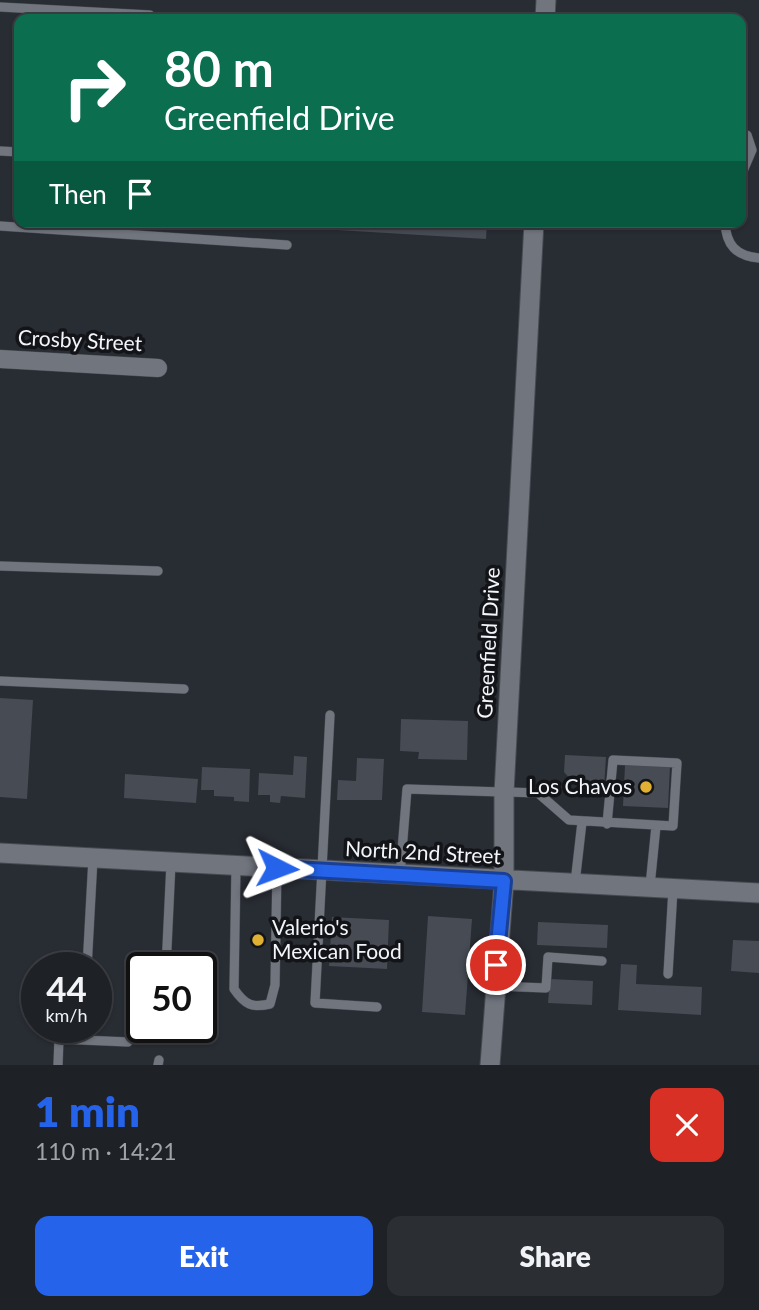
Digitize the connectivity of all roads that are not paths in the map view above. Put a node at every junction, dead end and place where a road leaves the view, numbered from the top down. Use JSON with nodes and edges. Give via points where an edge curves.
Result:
{"nodes":[{"id":1,"x":0,"y":7,"type":"edge"},
{"id":2,"x":131,"y":14,"type":"edge"},
{"id":3,"x":746,"y":135,"type":"edge"},
{"id":4,"x":746,"y":164,"type":"edge"},
{"id":5,"x":30,"y":228,"type":"edge"},
{"id":6,"x":534,"y":228,"type":"edge"},
{"id":7,"x":725,"y":228,"type":"edge"},
{"id":8,"x":287,"y":245,"type":"dead end"},
{"id":9,"x":759,"y":258,"type":"edge"},
{"id":10,"x":0,"y":359,"type":"edge"},
{"id":11,"x":158,"y":368,"type":"dead end"},
{"id":12,"x":0,"y":566,"type":"edge"},
{"id":13,"x":158,"y":571,"type":"dead end"},
{"id":14,"x":0,"y":681,"type":"edge"},
{"id":15,"x":184,"y":689,"type":"dead end"},
{"id":16,"x":330,"y":715,"type":"dead end"},
{"id":17,"x":504,"y":793,"type":"junction"},
{"id":18,"x":582,"y":822,"type":"junction"},
{"id":19,"x":607,"y":824,"type":"junction"},
{"id":20,"x":656,"y":826,"type":"junction"},
{"id":21,"x":0,"y":853,"type":"edge"},
{"id":22,"x":93,"y":858,"type":"junction"},
{"id":23,"x":171,"y":863,"type":"junction"},
{"id":24,"x":236,"y":866,"type":"junction"},
{"id":25,"x":277,"y":868,"type":"junction"},
{"id":26,"x":320,"y":870,"type":"junction"},
{"id":27,"x":400,"y":874,"type":"junction"},
{"id":28,"x":504,"y":881,"type":"junction"},
{"id":29,"x":575,"y":883,"type":"junction"},
{"id":30,"x":650,"y":888,"type":"junction"},
{"id":31,"x":673,"y":889,"type":"junction"},
{"id":32,"x":759,"y":893,"type":"edge"},
{"id":33,"x":88,"y":952,"type":"edge"},
{"id":34,"x":167,"y":952,"type":"edge"},
{"id":35,"x":602,"y":961,"type":"dead end"},
{"id":36,"x":668,"y":974,"type":"dead end"},
{"id":37,"x":494,"y":986,"type":"junction"},
{"id":38,"x":377,"y":1007,"type":"dead end"},
{"id":39,"x":126,"y":1042,"type":"edge"},
{"id":40,"x":58,"y":1065,"type":"edge"},
{"id":41,"x":490,"y":1065,"type":"edge"}],
"edges":[{"from":1,"to":2,"type":"lane"},
{"from":3,"to":4,"type":"lane","via":[[752,150]]},
{"from":5,"to":8,"type":"lane"},
{"from":6,"to":17,"type":"main road","name":"Greenfield Drive"},
{"from":7,"to":9,"type":"lane","via":[[734,250]]},
{"from":10,"to":11,"type":"street","name":"Crosby Street"},
{"from":12,"to":13,"type":"lane"},
{"from":14,"to":15,"type":"lane"},
{"from":16,"to":26,"type":"lane"},
{"from":17,"to":18,"type":"lane","via":[[538,793],[569,820]]},
{"from":17,"to":27,"type":"lane","via":[[407,789]]},
{"from":17,"to":28,"type":"main road","name":"Greenfield Drive"},
{"from":18,"to":19,"type":"lane"},
{"from":18,"to":29,"type":"lane"},
{"from":19,"to":20,"type":"lane"},
{"from":19,"to":20,"type":"lane","via":[[613,760],[677,764],[673,826]]},
{"from":20,"to":30,"type":"lane"},
{"from":21,"to":22,"type":"main road","name":"North 2nd Street"},
{"from":22,"to":23,"type":"main road","name":"North 2nd Street"},
{"from":22,"to":33,"type":"lane"},
{"from":23,"to":24,"type":"main road","name":"North 2nd Street"},
{"from":23,"to":34,"type":"lane"},
{"from":24,"to":25,"type":"main road","name":"North 2nd Street"},
{"from":24,"to":25,"type":"lane","via":[[234,989],[243,1002],[254,1007],[270,1004],[275,985]]},
{"from":25,"to":26,"type":"main road","name":"North 2nd Street"},
{"from":26,"to":27,"type":"main road","name":"North 2nd Street"},
{"from":26,"to":38,"type":"lane","via":[[315,1003]]},
{"from":27,"to":28,"type":"main road","name":"North 2nd Street"},
{"from":28,"to":29,"type":"main road","name":"North 2nd Street"},
{"from":28,"to":37,"type":"main road","name":"Greenfield Drive"},
{"from":29,"to":30,"type":"main road","name":"North 2nd Street"},
{"from":30,"to":31,"type":"main road","name":"North 2nd Street"},
{"from":31,"to":32,"type":"main road","name":"North 2nd Street"},
{"from":31,"to":36,"type":"lane"},
{"from":35,"to":37,"type":"lane","via":[[548,957],[547,988]]},
{"from":37,"to":41,"type":"main road","name":"Greenfield Drive"},
{"from":39,"to":40,"type":"lane","via":[[59,1039]]}]}
